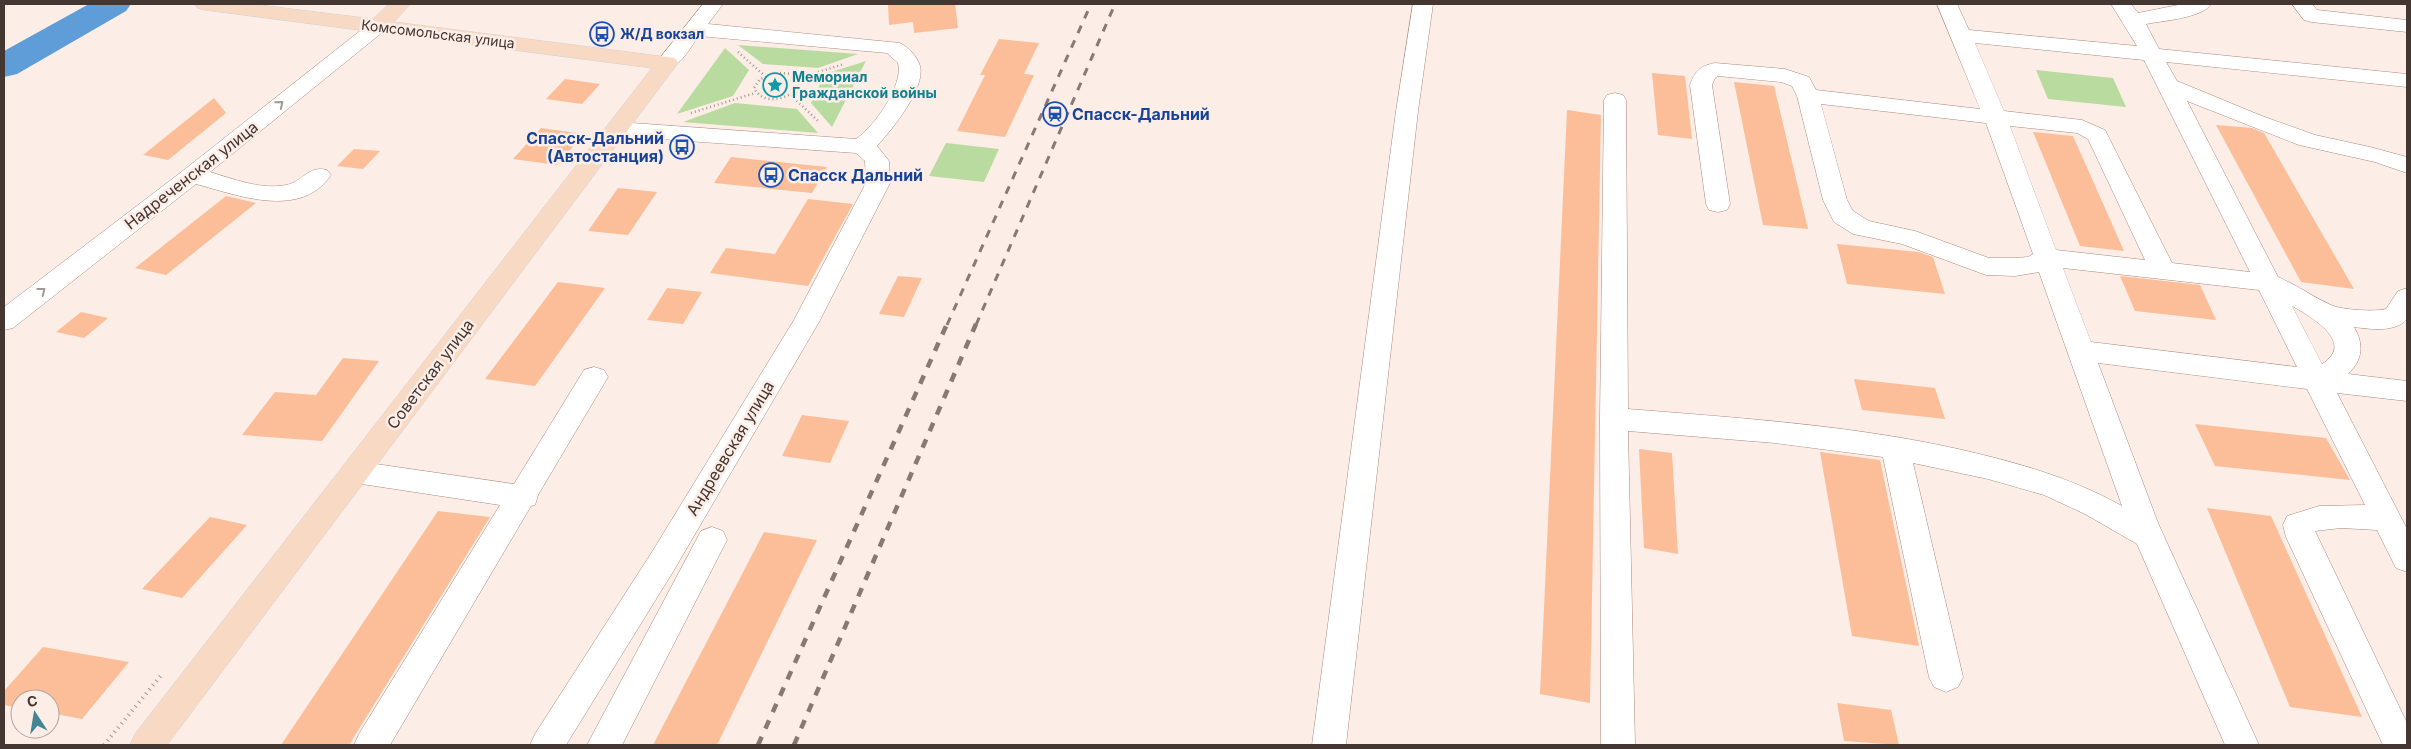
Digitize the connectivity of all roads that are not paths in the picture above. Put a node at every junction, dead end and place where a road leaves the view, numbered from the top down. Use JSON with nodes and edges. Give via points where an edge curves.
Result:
{"nodes":[{"id":1,"x":205,"y":4,"type":"edge"},
{"id":2,"x":210,"y":4,"type":"edge"},
{"id":3,"x":400,"y":4,"type":"edge"},
{"id":4,"x":713,"y":4,"type":"edge"},
{"id":5,"x":1423,"y":4,"type":"edge"},
{"id":6,"x":1947,"y":4,"type":"edge"},
{"id":7,"x":2201,"y":4,"type":"edge"},
{"id":8,"x":2285,"y":4,"type":"edge"},
{"id":9,"x":2307,"y":10,"type":"edge"},
{"id":10,"x":2127,"y":12,"type":"edge"},
{"id":11,"x":2407,"y":26,"type":"edge"},
{"id":12,"x":377,"y":27,"type":"junction"},
{"id":13,"x":693,"y":28,"type":"junction"},
{"id":14,"x":1962,"y":35,"type":"junction"},
{"id":15,"x":2150,"y":54,"type":"junction"},
{"id":16,"x":667,"y":63,"type":"junction"},
{"id":17,"x":2407,"y":80,"type":"edge"},
{"id":18,"x":2168,"y":85,"type":"junction"},
{"id":19,"x":1808,"y":96,"type":"junction"},
{"id":20,"x":1615,"y":100,"type":"dead end"},
{"id":21,"x":1996,"y":118,"type":"junction"},
{"id":22,"x":618,"y":129,"type":"junction"},
{"id":23,"x":862,"y":145,"type":"junction"},
{"id":24,"x":2407,"y":166,"type":"edge"},
{"id":25,"x":192,"y":175,"type":"junction"},
{"id":26,"x":319,"y":175,"type":"dead end"},
{"id":27,"x":1718,"y":204,"type":"dead end"},
{"id":28,"x":2046,"y":257,"type":"junction"},
{"id":29,"x":2163,"y":271,"type":"junction"},
{"id":30,"x":2268,"y":284,"type":"junction"},
{"id":31,"x":2407,"y":297,"type":"edge"},
{"id":32,"x":2325,"y":314,"type":"junction"},
{"id":33,"x":4,"y":321,"type":"edge"},
{"id":34,"x":2080,"y":351,"type":"junction"},
{"id":35,"x":594,"y":377,"type":"dead end"},
{"id":36,"x":2318,"y":380,"type":"junction"},
{"id":37,"x":2407,"y":391,"type":"edge"},
{"id":38,"x":1614,"y":419,"type":"junction"},
{"id":39,"x":1895,"y":448,"type":"junction"},
{"id":40,"x":355,"y":472,"type":"junction"},
{"id":41,"x":524,"y":496,"type":"junction"},
{"id":42,"x":2385,"y":518,"type":"junction"},
{"id":43,"x":2149,"y":536,"type":"junction"},
{"id":44,"x":712,"y":540,"type":"dead end"},
{"id":45,"x":2407,"y":559,"type":"edge"},
{"id":46,"x":1946,"y":677,"type":"dead end"},
{"id":47,"x":147,"y":745,"type":"edge"},
{"id":48,"x":371,"y":745,"type":"edge"},
{"id":49,"x":547,"y":745,"type":"edge"},
{"id":50,"x":604,"y":745,"type":"edge"},
{"id":51,"x":1329,"y":745,"type":"edge"},
{"id":52,"x":1618,"y":745,"type":"edge"},
{"id":53,"x":2242,"y":745,"type":"edge"},
{"id":54,"x":2400,"y":745,"type":"edge"}],
"edges":[{"from":1,"to":2,"type":"main road","name":"Комсомольская улица"},
{"from":2,"to":12,"type":"main road","name":"Комсомольская улица"},
{"from":3,"to":12,"type":"main road"},
{"from":4,"to":13,"type":"street","name":"Советская улица"},
{"from":5,"to":51,"type":"street"},
{"from":6,"to":14,"type":"street"},
{"from":7,"to":10,"type":"street","via":[[2183,11]]},
{"from":8,"to":9,"type":"street"},
{"from":9,"to":11,"type":"street"},
{"from":10,"to":15,"type":"street"},
{"from":12,"to":16,"type":"main road","name":"Комсомольская улица"},
{"from":25,"to":12,"type":"street","name":"Надреченская улица","one_way":true},
{"from":13,"to":16,"type":"street","name":"Советская улица"},
{"from":13,"to":23,"type":"street","via":[[893,47],[902,52],[910,71],[907,85],[872,138]]},
{"from":14,"to":15,"type":"street"},
{"from":14,"to":21,"type":"street"},
{"from":15,"to":17,"type":"street"},
{"from":15,"to":18,"type":"street"},
{"from":16,"to":22,"type":"main road","name":"Советская улица"},
{"from":18,"to":24,"type":"street","via":[[2306,139],[2391,159]]},
{"from":18,"to":30,"type":"street"},
{"from":19,"to":21,"type":"street"},
{"from":19,"to":27,"type":"street","via":[[1800,82],[1785,76],[1715,69],[1704,74],[1701,85]]},
{"from":19,"to":28,"type":"street","via":[[1835,200],[1843,216],[1862,228],[1906,237],[1986,266],[2034,265]]},
{"from":20,"to":38,"type":"street"},
{"from":21,"to":28,"type":"street"},
{"from":21,"to":29,"type":"street","via":[[2082,127],[2097,135]]},
{"from":22,"to":23,"type":"street"},
{"from":22,"to":40,"type":"main road","name":"Советская улица"},
{"from":23,"to":49,"type":"street","name":"Андреевская улица","via":[[874,155],[880,167],[878,183],[806,322],[663,561]]},
{"from":25,"to":26,"type":"street","via":[[283,193],[293,192]]},
{"from":33,"to":25,"type":"street","name":"Надреченская улица","one_way":true},
{"from":28,"to":29,"type":"street"},
{"from":28,"to":34,"type":"street"},
{"from":29,"to":30,"type":"street"},
{"from":30,"to":32,"type":"street"},
{"from":30,"to":36,"type":"street"},
{"from":31,"to":32,"type":"street","via":[[2394,317],[2385,321]]},
{"from":32,"to":36,"type":"street","via":[[2350,341],[2349,351],[2339,366]]},
{"from":34,"to":36,"type":"street"},
{"from":34,"to":43,"type":"street"},
{"from":35,"to":41,"type":"street"},
{"from":36,"to":37,"type":"street"},
{"from":36,"to":42,"type":"street"},
{"from":38,"to":39,"type":"street","via":[[1756,430]]},
{"from":38,"to":52,"type":"street"},
{"from":39,"to":43,"type":"street","via":[[1955,459],[2042,482],[2102,509]]},
{"from":39,"to":46,"type":"street"},
{"from":40,"to":41,"type":"street"},
{"from":40,"to":47,"type":"main road","name":"Советская улица"},
{"from":41,"to":48,"type":"street"},
{"from":42,"to":45,"type":"street"},
{"from":42,"to":54,"type":"street","via":[[2330,516],[2298,525]]},
{"from":43,"to":53,"type":"street"},
{"from":44,"to":50,"type":"street"}]}
